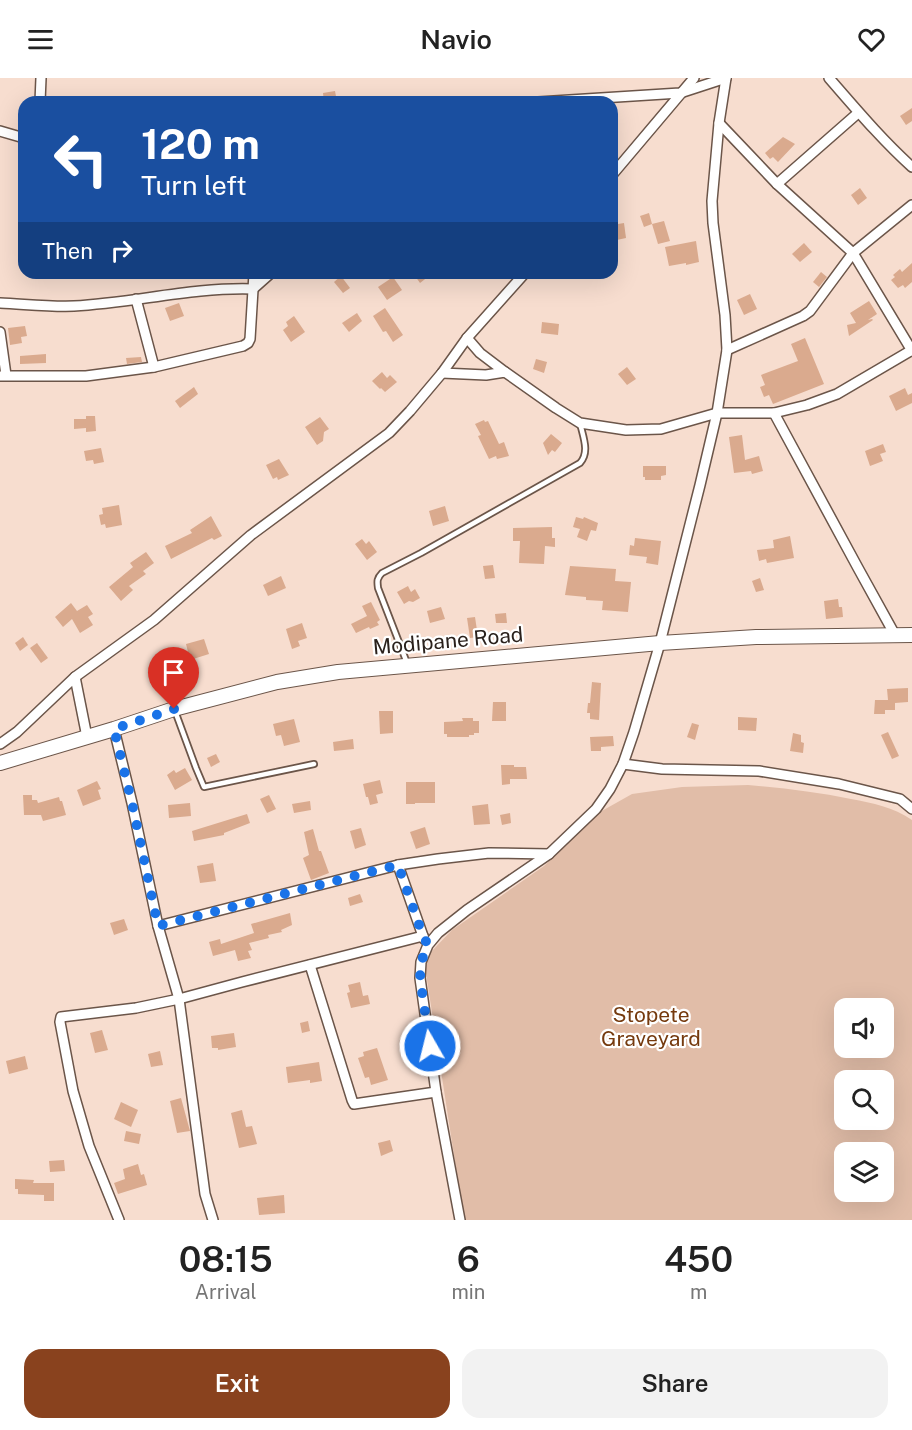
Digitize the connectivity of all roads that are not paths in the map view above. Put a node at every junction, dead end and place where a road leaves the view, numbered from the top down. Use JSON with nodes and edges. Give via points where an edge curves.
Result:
{"nodes":[{"id":1,"x":41,"y":78,"type":"edge"},
{"id":2,"x":694,"y":78,"type":"edge"},
{"id":3,"x":726,"y":78,"type":"edge"},
{"id":4,"x":830,"y":78,"type":"edge"},
{"id":5,"x":680,"y":93,"type":"junction"},
{"id":6,"x":40,"y":96,"type":"edge"},
{"id":7,"x":618,"y":97,"type":"edge"},
{"id":8,"x":858,"y":113,"type":"junction"},
{"id":9,"x":719,"y":123,"type":"junction"},
{"id":10,"x":0,"y":131,"type":"edge"},
{"id":11,"x":18,"y":136,"type":"edge"},
{"id":12,"x":912,"y":167,"type":"edge"},
{"id":13,"x":618,"y":168,"type":"edge"},
{"id":14,"x":777,"y":184,"type":"junction"},
{"id":15,"x":912,"y":205,"type":"edge"},
{"id":16,"x":854,"y":253,"type":"junction"},
{"id":17,"x":254,"y":279,"type":"edge"},
{"id":18,"x":264,"y":279,"type":"edge"},
{"id":19,"x":520,"y":279,"type":"edge"},
{"id":20,"x":253,"y":289,"type":"junction"},
{"id":21,"x":136,"y":299,"type":"junction"},
{"id":22,"x":0,"y":303,"type":"edge"},
{"id":23,"x":0,"y":333,"type":"edge"},
{"id":24,"x":467,"y":338,"type":"junction"},
{"id":25,"x":728,"y":350,"type":"junction"},
{"id":26,"x":912,"y":350,"type":"edge"},
{"id":27,"x":154,"y":367,"type":"junction"},
{"id":28,"x":505,"y":372,"type":"junction"},
{"id":29,"x":442,"y":374,"type":"junction"},
{"id":30,"x":3,"y":375,"type":"edge"},
{"id":31,"x":717,"y":412,"type":"junction"},
{"id":32,"x":774,"y":413,"type":"junction"},
{"id":33,"x":580,"y":423,"type":"junction"},
{"id":34,"x":912,"y":634,"type":"edge"},
{"id":35,"x":896,"y":635,"type":"junction"},
{"id":36,"x":660,"y":644,"type":"junction"},
{"id":37,"x":407,"y":666,"type":"junction"},
{"id":38,"x":75,"y":677,"type":"junction"},
{"id":39,"x":174,"y":709,"type":"junction"},
{"id":40,"x":114,"y":729,"type":"junction"},
{"id":41,"x":87,"y":737,"type":"junction"},
{"id":42,"x":0,"y":744,"type":"edge"},
{"id":43,"x":0,"y":763,"type":"edge"},
{"id":44,"x":314,"y":764,"type":"dead end"},
{"id":45,"x":623,"y":764,"type":"junction"},
{"id":46,"x":912,"y":809,"type":"edge"},
{"id":47,"x":549,"y":854,"type":"junction"},
{"id":48,"x":398,"y":865,"type":"junction"},
{"id":49,"x":158,"y":926,"type":"junction"},
{"id":50,"x":425,"y":941,"type":"junction"},
{"id":51,"x":310,"y":965,"type":"junction"},
{"id":52,"x":179,"y":999,"type":"junction"},
{"id":53,"x":436,"y":1092,"type":"junction"},
{"id":54,"x":119,"y":1220,"type":"edge"},
{"id":55,"x":213,"y":1220,"type":"edge"},
{"id":56,"x":460,"y":1220,"type":"edge"}],
"edges":[{"from":1,"to":6,"type":"street"},
{"from":2,"to":5,"type":"street"},
{"from":3,"to":5,"type":"street"},
{"from":3,"to":9,"type":"street"},
{"from":4,"to":8,"type":"street"},
{"from":5,"to":7,"type":"street"},
{"from":5,"to":13,"type":"street"},
{"from":8,"to":12,"type":"street"},
{"from":8,"to":14,"type":"street"},
{"from":9,"to":14,"type":"street"},
{"from":9,"to":25,"type":"street","via":[[713,223]]},
{"from":10,"to":11,"type":"street"},
{"from":14,"to":16,"type":"street"},
{"from":15,"to":16,"type":"street"},
{"from":16,"to":25,"type":"street","via":[[810,311]]},
{"from":16,"to":26,"type":"street"},
{"from":17,"to":20,"type":"street"},
{"from":18,"to":20,"type":"street"},
{"from":19,"to":24,"type":"street"},
{"from":20,"to":21,"type":"street"},
{"from":20,"to":27,"type":"street","via":[[248,343]]},
{"from":21,"to":22,"type":"street","via":[[72,306]]},
{"from":21,"to":27,"type":"street"},
{"from":23,"to":30,"type":"street"},
{"from":24,"to":28,"type":"street"},
{"from":24,"to":29,"type":"street"},
{"from":25,"to":31,"type":"street"},
{"from":26,"to":32,"type":"street","via":[[837,394]]},
{"from":27,"to":30,"type":"street","via":[[87,376]]},
{"from":28,"to":29,"type":"street"},
{"from":28,"to":33,"type":"street"},
{"from":29,"to":38,"type":"street","via":[[388,432],[251,535],[154,620]]},
{"from":31,"to":32,"type":"street"},
{"from":31,"to":33,"type":"street","via":[[661,429],[626,430]]},
{"from":31,"to":36,"type":"street"},
{"from":32,"to":35,"type":"street"},
{"from":33,"to":37,"type":"lane","via":[[586,451],[580,463],[378,576],[378,588]]},
{"from":34,"to":35,"type":"main road","name":"Modipane Road"},
{"from":35,"to":36,"type":"main road","name":"Modipane Road","via":[[756,637]]},
{"from":36,"to":37,"type":"main road","name":"Modipane Road"},
{"from":36,"to":45,"type":"street"},
{"from":37,"to":39,"type":"main road","name":"Modipane Road","via":[[277,682]]},
{"from":38,"to":41,"type":"street"},
{"from":38,"to":42,"type":"street"},
{"from":39,"to":40,"type":"main road","name":"Modipane Road"},
{"from":39,"to":44,"type":"lane","via":[[204,787]]},
{"from":40,"to":41,"type":"main road","name":"Modipane Road"},
{"from":40,"to":49,"type":"street"},
{"from":41,"to":43,"type":"main road","name":"Modipane Road"},
{"from":45,"to":46,"type":"street","via":[[759,771],[860,789],[900,799]]},
{"from":45,"to":47,"type":"street","via":[[596,809]]},
{"from":47,"to":48,"type":"street","via":[[489,853]]},
{"from":47,"to":50,"type":"street"},
{"from":48,"to":49,"type":"street"},
{"from":48,"to":50,"type":"street"},
{"from":49,"to":52,"type":"street"},
{"from":50,"to":51,"type":"street"},
{"from":50,"to":53,"type":"street","via":[[420,978]]},
{"from":51,"to":52,"type":"street"},
{"from":51,"to":53,"type":"street","via":[[354,1104]]},
{"from":52,"to":54,"type":"street","via":[[59,1019],[89,1146]]},
{"from":52,"to":55,"type":"street","via":[[205,1194]]},
{"from":53,"to":56,"type":"street"}]}
